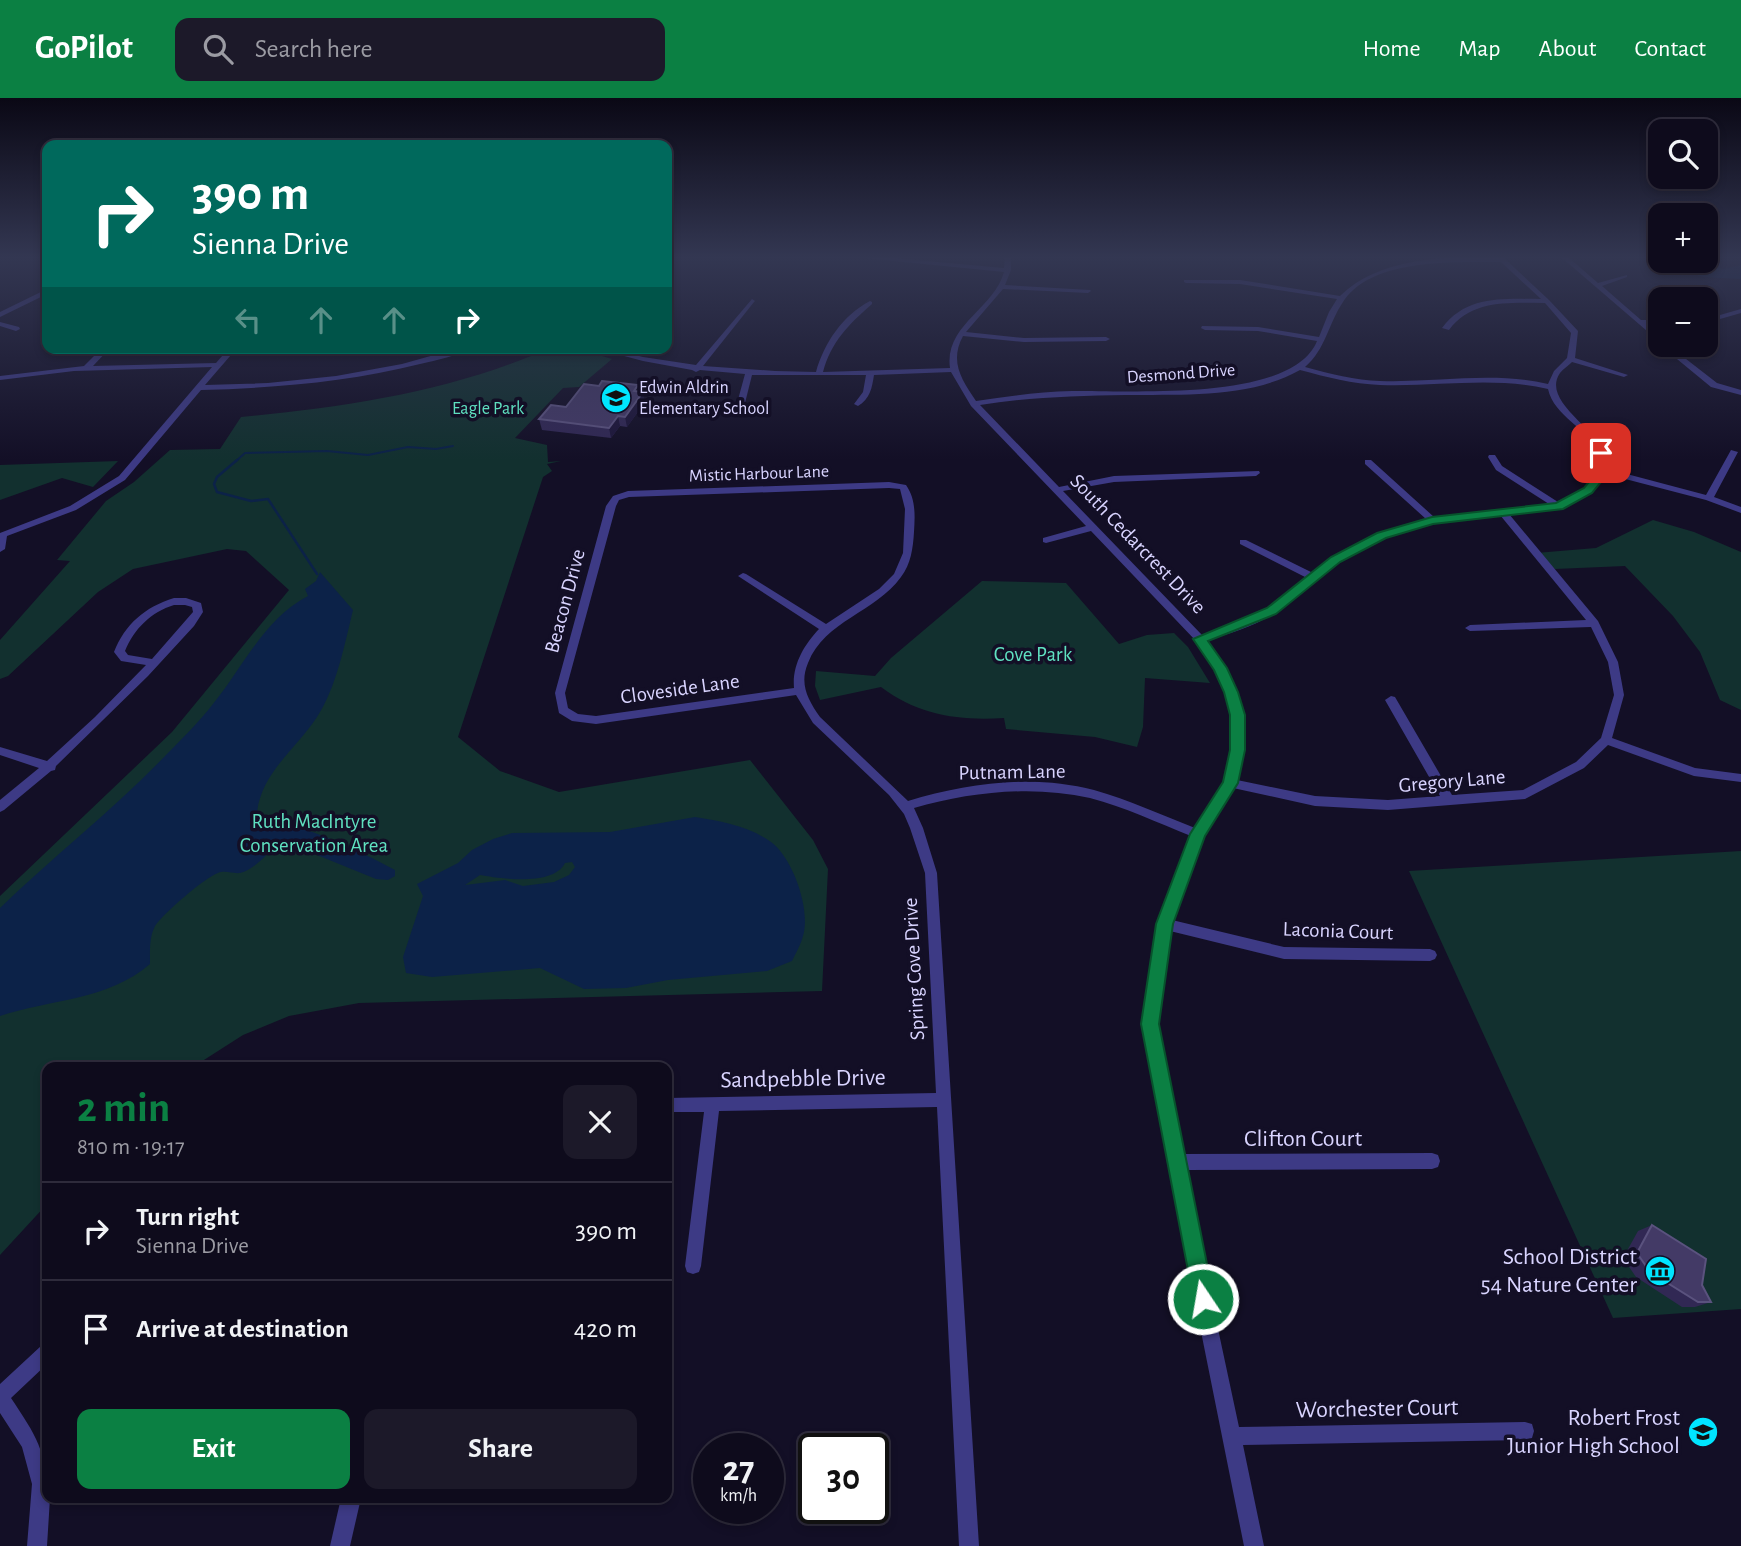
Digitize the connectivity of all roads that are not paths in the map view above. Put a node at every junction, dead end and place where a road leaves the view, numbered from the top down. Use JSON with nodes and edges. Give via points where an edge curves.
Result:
{"nodes":[{"id":1,"x":2,"y":325,"type":"edge"},
{"id":2,"x":733,"y":325,"type":"edge"},
{"id":3,"x":845,"y":325,"type":"edge"},
{"id":4,"x":968,"y":325,"type":"edge"},
{"id":5,"x":1329,"y":325,"type":"edge"},
{"id":6,"x":1449,"y":325,"type":"edge"},
{"id":7,"x":1568,"y":325,"type":"edge"},
{"id":8,"x":1205,"y":328,"type":"dead end"},
{"id":9,"x":1446,"y":328,"type":"dead end"},
{"id":10,"x":16,"y":329,"type":"dead end"},
{"id":11,"x":960,"y":334,"type":"junction"},
{"id":12,"x":1107,"y":339,"type":"dead end"},
{"id":13,"x":1322,"y":340,"type":"junction"},
{"id":14,"x":100,"y":354,"type":"edge"},
{"id":15,"x":228,"y":354,"type":"edge"},
{"id":16,"x":440,"y":354,"type":"edge"},
{"id":17,"x":451,"y":354,"type":"edge"},
{"id":18,"x":619,"y":354,"type":"edge"},
{"id":19,"x":442,"y":357,"type":"junction"},
{"id":20,"x":1679,"y":357,"type":"edge"},
{"id":21,"x":1571,"y":359,"type":"junction"},
{"id":22,"x":219,"y":365,"type":"junction"},
{"id":23,"x":1302,"y":368,"type":"junction"},
{"id":24,"x":86,"y":369,"type":"junction"},
{"id":25,"x":696,"y":370,"type":"junction"},
{"id":26,"x":954,"y":370,"type":"junction"},
{"id":27,"x":819,"y":373,"type":"junction"},
{"id":28,"x":870,"y":373,"type":"junction"},
{"id":29,"x":748,"y":375,"type":"junction"},
{"id":30,"x":1624,"y":375,"type":"dead end"},
{"id":31,"x":0,"y":378,"type":"edge"},
{"id":32,"x":1550,"y":387,"type":"junction"},
{"id":33,"x":200,"y":388,"type":"junction"},
{"id":34,"x":1741,"y":393,"type":"edge"},
{"id":35,"x":858,"y":404,"type":"dead end"},
{"id":36,"x":975,"y":404,"type":"junction"},
{"id":37,"x":740,"y":407,"type":"dead end"},
{"id":38,"x":1734,"y":452,"type":"dead end"},
{"id":39,"x":1492,"y":457,"type":"dead end"},
{"id":40,"x":1368,"y":462,"type":"dead end"},
{"id":41,"x":1604,"y":471,"type":"junction"},
{"id":42,"x":1256,"y":473,"type":"dead end"},
{"id":43,"x":1057,"y":490,"type":"junction"},
{"id":44,"x":616,"y":498,"type":"joint"},
{"id":45,"x":1709,"y":498,"type":"junction"},
{"id":46,"x":1559,"y":506,"type":"junction"},
{"id":47,"x":1741,"y":510,"type":"edge"},
{"id":48,"x":1503,"y":513,"type":"junction"},
{"id":49,"x":1432,"y":520,"type":"junction"},
{"id":50,"x":1091,"y":528,"type":"junction"},
{"id":51,"x":2,"y":535,"type":"edge"},
{"id":52,"x":1046,"y":540,"type":"dead end"},
{"id":53,"x":1242,"y":542,"type":"dead end"},
{"id":54,"x":0,"y":549,"type":"edge"},
{"id":55,"x":743,"y":576,"type":"dead end"},
{"id":56,"x":1315,"y":578,"type":"junction"},
{"id":57,"x":1594,"y":623,"type":"junction"},
{"id":58,"x":1469,"y":628,"type":"dead end"},
{"id":59,"x":826,"y":629,"type":"junction"},
{"id":60,"x":1200,"y":639,"type":"junction"},
{"id":61,"x":154,"y":663,"type":"junction"},
{"id":62,"x":799,"y":691,"type":"junction"},
{"id":63,"x":1391,"y":700,"type":"dead end"},
{"id":64,"x":567,"y":713,"type":"joint"},
{"id":65,"x":1606,"y":740,"type":"junction"},
{"id":66,"x":0,"y":751,"type":"edge"},
{"id":67,"x":51,"y":767,"type":"junction"},
{"id":68,"x":1741,"y":778,"type":"edge"},
{"id":69,"x":1230,"y":783,"type":"junction"},
{"id":70,"x":1449,"y":801,"type":"junction"},
{"id":71,"x":906,"y":806,"type":"junction"},
{"id":72,"x":0,"y":807,"type":"edge"},
{"id":73,"x":1198,"y":834,"type":"junction"},
{"id":74,"x":1164,"y":924,"type":"junction"},
{"id":75,"x":1430,"y":955,"type":"dead end"},
{"id":76,"x":942,"y":1100,"type":"junction"},
{"id":77,"x":672,"y":1105,"type":"edge"},
{"id":78,"x":712,"y":1106,"type":"junction"},
{"id":79,"x":1432,"y":1161,"type":"dead end"},
{"id":80,"x":1175,"y":1162,"type":"junction"},
{"id":81,"x":693,"y":1266,"type":"dead end"},
{"id":82,"x":42,"y":1357,"type":"edge"},
{"id":83,"x":0,"y":1397,"type":"edge"},
{"id":84,"x":1525,"y":1432,"type":"dead end"},
{"id":85,"x":1231,"y":1436,"type":"junction"},
{"id":86,"x":350,"y":1503,"type":"edge"},
{"id":87,"x":37,"y":1546,"type":"edge"},
{"id":88,"x":340,"y":1546,"type":"edge"},
{"id":89,"x":969,"y":1546,"type":"edge"},
{"id":90,"x":1254,"y":1546,"type":"edge"}],
"edges":[{"from":1,"to":10,"type":"street"},
{"from":2,"to":25,"type":"street"},
{"from":3,"to":27,"type":"street","via":[[825,348]]},
{"from":4,"to":11,"type":"street"},
{"from":5,"to":13,"type":"street"},
{"from":6,"to":9,"type":"street"},
{"from":7,"to":21,"type":"street","via":[[1575,333]]},
{"from":8,"to":13,"type":"street","via":[[1258,329]]},
{"from":11,"to":12,"type":"street","via":[[1024,340]]},
{"from":11,"to":26,"type":"street","via":[[954,348]]},
{"from":13,"to":23,"type":"street","via":[[1316,356]]},
{"from":14,"to":24,"type":"street"},
{"from":15,"to":22,"type":"street"},
{"from":16,"to":19,"type":"street"},
{"from":17,"to":19,"type":"street"},
{"from":18,"to":25,"type":"street"},
{"from":19,"to":33,"type":"street","via":[[307,383]]},
{"from":20,"to":34,"type":"street","via":[[1714,385]]},
{"from":21,"to":30,"type":"street"},
{"from":21,"to":32,"type":"street","via":[[1555,370]]},
{"from":22,"to":24,"type":"street"},
{"from":22,"to":33,"type":"street"},
{"from":23,"to":32,"type":"street","via":[[1337,378],[1389,383],[1513,381]]},
{"from":23,"to":36,"type":"street","name":"Desmond Drive","via":[[1219,391],[1018,397]]},
{"from":24,"to":31,"type":"street"},
{"from":25,"to":29,"type":"street"},
{"from":26,"to":28,"type":"street"},
{"from":26,"to":36,"type":"street","name":"South Cedarcrest Drive"},
{"from":27,"to":28,"type":"street"},
{"from":27,"to":29,"type":"street"},
{"from":28,"to":35,"type":"street","via":[[867,392]]},
{"from":29,"to":37,"type":"street"},
{"from":32,"to":41,"type":"street","via":[[1556,401],[1601,453]]},
{"from":33,"to":51,"type":"street","via":[[137,464],[115,483],[57,516]]},
{"from":36,"to":43,"type":"street","name":"South Cedarcrest Drive"},
{"from":38,"to":45,"type":"street"},
{"from":39,"to":46,"type":"street","via":[[1499,468]]},
{"from":40,"to":49,"type":"street"},
{"from":41,"to":45,"type":"street"},
{"from":41,"to":46,"type":"street","via":[[1588,491]]},
{"from":42,"to":43,"type":"street","via":[[1114,479]]},
{"from":43,"to":50,"type":"street","name":"South Cedarcrest Drive"},
{"from":44,"to":59,"type":"street","name":"Mistic Harbour Lane","via":[[628,494],[903,487],[908,494],[911,542],[905,566],[872,599]]},
{"from":44,"to":64,"type":"street","name":"Beacon Drive","via":[[560,693],[560,704]]},
{"from":45,"to":47,"type":"street"},
{"from":46,"to":48,"type":"street"},
{"from":48,"to":49,"type":"street"},
{"from":48,"to":57,"type":"street"},
{"from":49,"to":56,"type":"street","via":[[1365,542]]},
{"from":50,"to":52,"type":"street"},
{"from":50,"to":60,"type":"street","name":"South Cedarcrest Drive"},
{"from":51,"to":54,"type":"street"},
{"from":53,"to":56,"type":"street"},
{"from":55,"to":59,"type":"street"},
{"from":56,"to":60,"type":"street","via":[[1258,618]]},
{"from":57,"to":58,"type":"street"},
{"from":57,"to":65,"type":"street","via":[[1613,662],[1619,695]]},
{"from":59,"to":62,"type":"street","via":[[802,661]]},
{"from":60,"to":69,"type":"street","name":"South Cedarcrest Drive","via":[[1220,668],[1237,715],[1238,750]]},
{"from":61,"to":61,"type":"street","via":[[190,624],[197,605],[182,599],[167,602],[122,643],[119,652],[125,658]]},
{"from":61,"to":67,"type":"street","via":[[110,713]]},
{"from":62,"to":64,"type":"street","name":"Cloveside Lane","via":[[596,720]]},
{"from":62,"to":71,"type":"street","name":"Spring Cove Drive","via":[[814,718]]},
{"from":63,"to":70,"type":"street"},
{"from":65,"to":68,"type":"street","via":[[1695,772]]},
{"from":65,"to":70,"type":"street","name":"Gregory Lane","via":[[1580,765],[1525,794]]},
{"from":66,"to":67,"type":"street"},
{"from":67,"to":72,"type":"street"},
{"from":69,"to":70,"type":"street","name":"Gregory Lane","via":[[1315,801],[1388,805]]},
{"from":69,"to":73,"type":"street","name":"South Cedarcrest Drive"},
{"from":71,"to":73,"type":"street","name":"Putnam Lane","via":[[948,793],[1000,788],[1077,791]]},
{"from":71,"to":76,"type":"street","name":"Spring Cove Drive","via":[[931,873]]},
{"from":73,"to":74,"type":"street","name":"South Cedarcrest Drive"},
{"from":74,"to":75,"type":"street","name":"Laconia Court","via":[[1284,953]]},
{"from":74,"to":80,"type":"street","name":"South Cedarcrest Drive","via":[[1150,1024]]},
{"from":76,"to":78,"type":"street","name":"Sandpebble Drive"},
{"from":76,"to":89,"type":"street","name":"Spring Cove Drive"},
{"from":77,"to":78,"type":"street","name":"Sandpebble Drive"},
{"from":78,"to":81,"type":"street"},
{"from":79,"to":80,"type":"street","name":"Clifton Court"},
{"from":80,"to":85,"type":"street","name":"South Cedarcrest Drive"},
{"from":82,"to":83,"type":"street"},
{"from":83,"to":87,"type":"street","via":[[30,1443],[41,1484]]},
{"from":84,"to":85,"type":"street","name":"Worchester Court"},
{"from":85,"to":90,"type":"street","name":"South Cedarcrest Drive"},
{"from":86,"to":88,"type":"street"}]}
